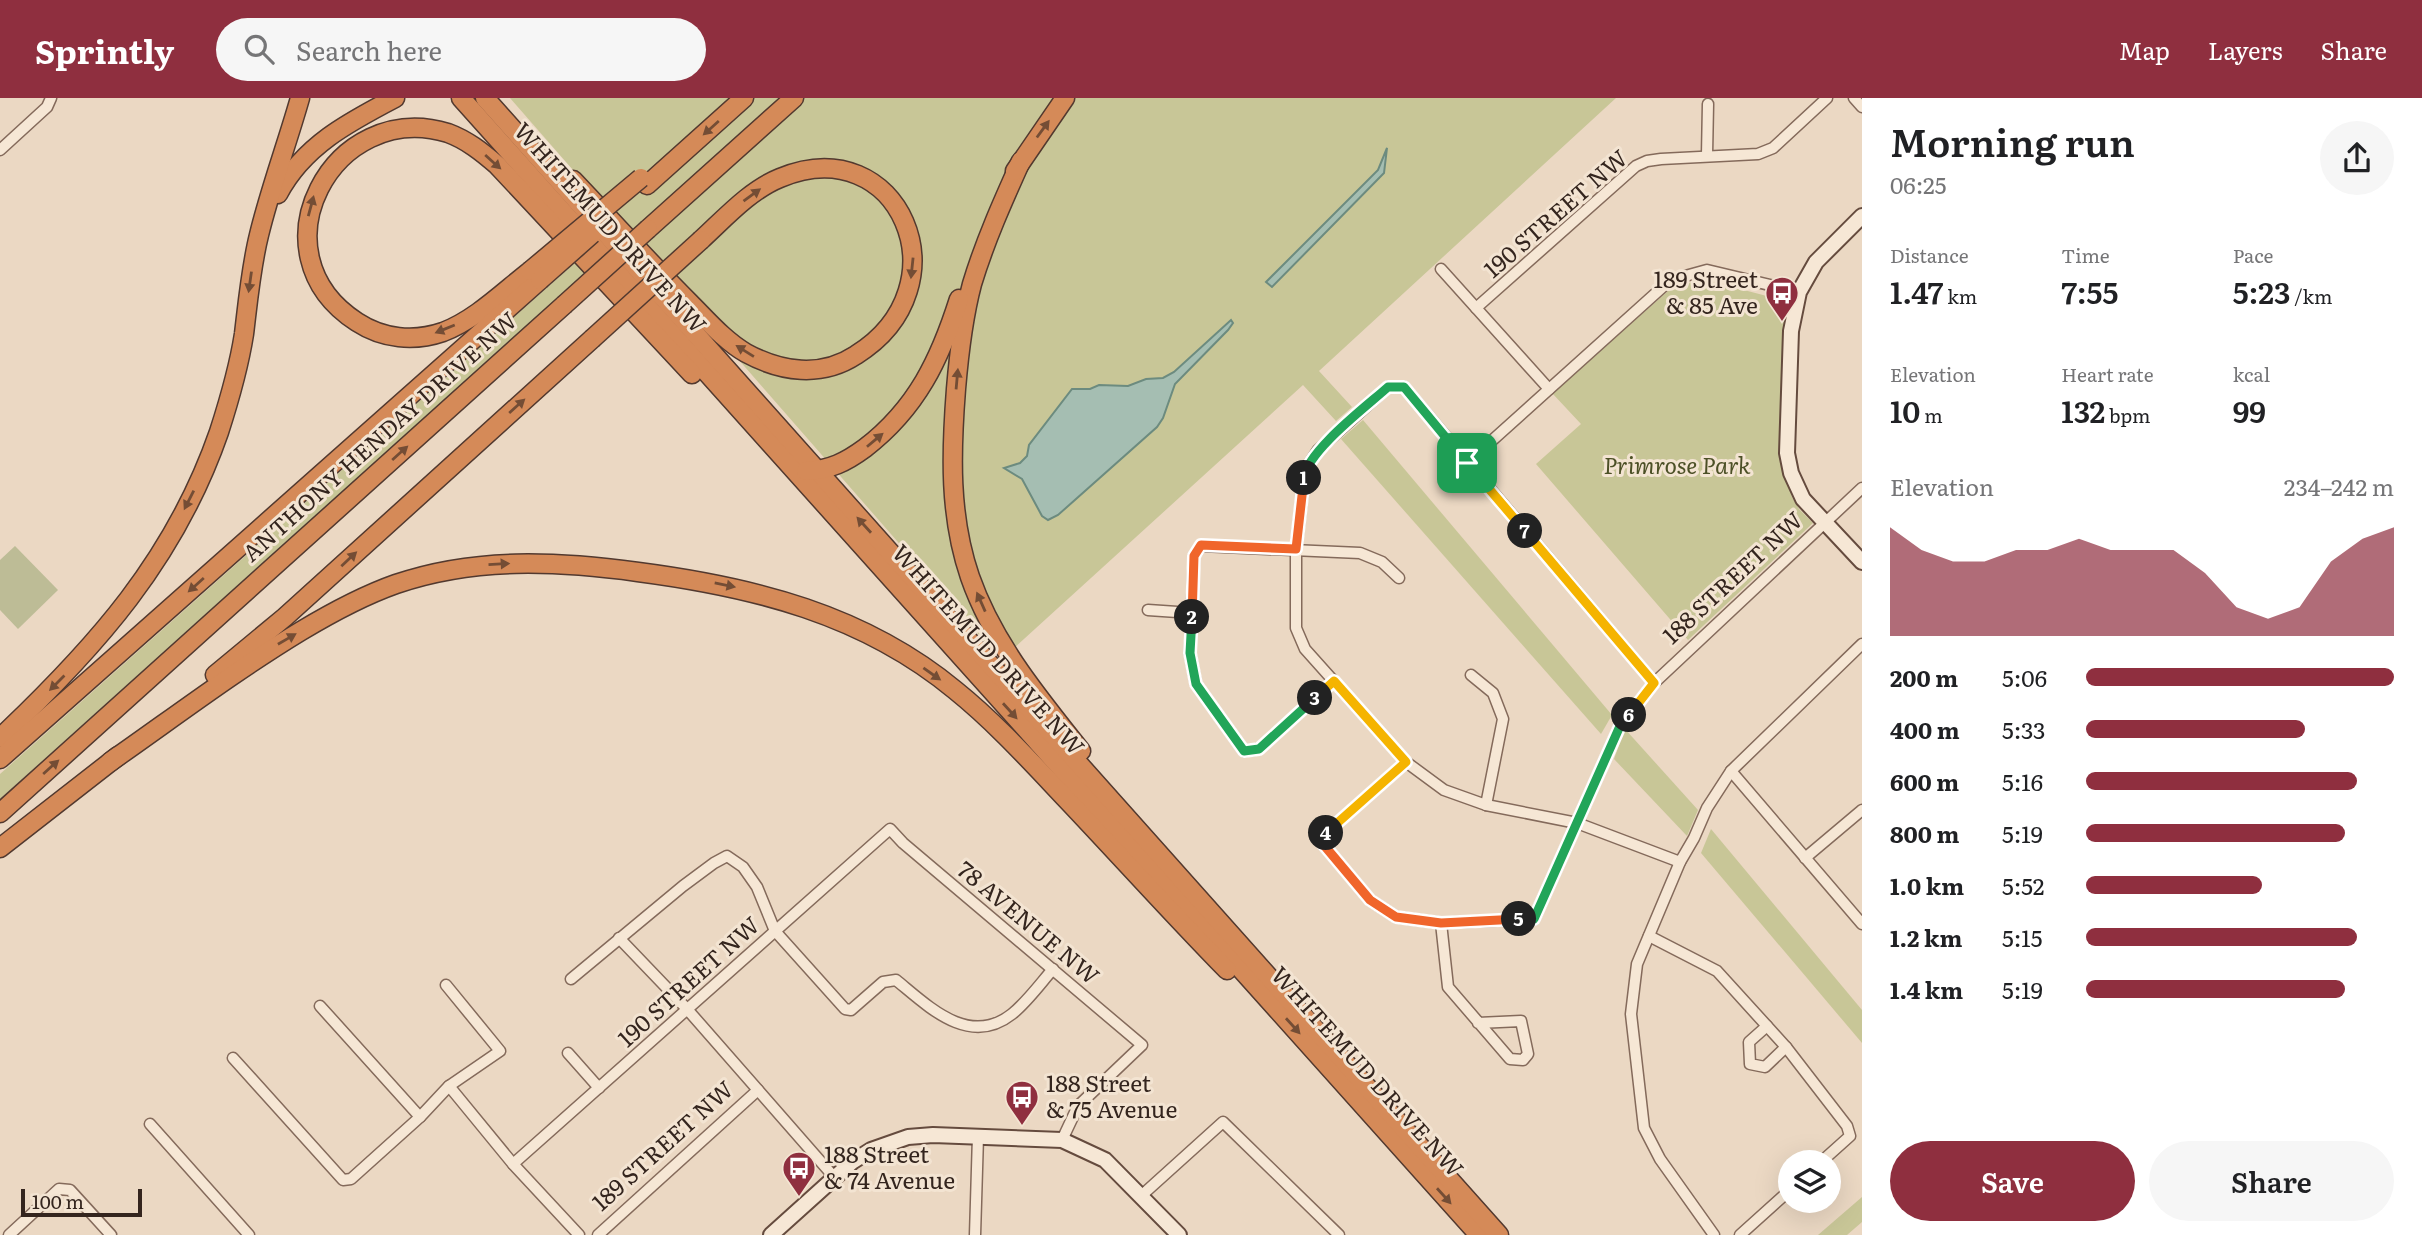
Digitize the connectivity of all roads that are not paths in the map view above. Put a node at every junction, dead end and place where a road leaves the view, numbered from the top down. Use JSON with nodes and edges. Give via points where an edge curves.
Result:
{"nodes":[{"id":1,"x":51,"y":98,"type":"edge"},
{"id":2,"x":300,"y":98,"type":"edge"},
{"id":3,"x":395,"y":98,"type":"edge"},
{"id":4,"x":461,"y":98,"type":"edge"},
{"id":5,"x":485,"y":98,"type":"edge"},
{"id":6,"x":496,"y":98,"type":"edge"},
{"id":7,"x":744,"y":98,"type":"edge"},
{"id":8,"x":794,"y":98,"type":"edge"},
{"id":9,"x":1065,"y":98,"type":"edge"},
{"id":10,"x":1827,"y":98,"type":"edge"},
{"id":11,"x":1854,"y":98,"type":"edge"},
{"id":12,"x":1708,"y":104,"type":"dead end"},
{"id":13,"x":1862,"y":107,"type":"edge"},
{"id":14,"x":0,"y":149,"type":"edge"},
{"id":15,"x":1707,"y":155,"type":"junction"},
{"id":16,"x":1021,"y":161,"type":"junction"},
{"id":17,"x":1862,"y":216,"type":"edge"},
{"id":18,"x":258,"y":235,"type":"junction"},
{"id":19,"x":1441,"y":269,"type":"dead end"},
{"id":20,"x":535,"y":276,"type":"junction"},
{"id":21,"x":1799,"y":292,"type":"junction"},
{"id":22,"x":1476,"y":309,"type":"junction"},
{"id":23,"x":1549,"y":389,"type":"junction"},
{"id":24,"x":1467,"y":463,"type":"junction"},
{"id":25,"x":792,"y":469,"type":"junction"},
{"id":26,"x":815,"y":471,"type":"junction"},
{"id":27,"x":1862,"y":488,"type":"edge"},
{"id":28,"x":1825,"y":523,"type":"junction"},
{"id":29,"x":1296,"y":549,"type":"junction"},
{"id":30,"x":1862,"y":562,"type":"edge"},
{"id":31,"x":1399,"y":578,"type":"dead end"},
{"id":32,"x":899,"y":587,"type":"junction"},
{"id":33,"x":1148,"y":610,"type":"dead end"},
{"id":34,"x":1192,"y":613,"type":"junction"},
{"id":35,"x":1862,"y":644,"type":"edge"},
{"id":36,"x":1471,"y":676,"type":"dead end"},
{"id":37,"x":1334,"y":681,"type":"junction"},
{"id":38,"x":1654,"y":683,"type":"junction"},
{"id":39,"x":0,"y":738,"type":"edge"},
{"id":40,"x":0,"y":759,"type":"edge"},
{"id":41,"x":110,"y":762,"type":"junction"},
{"id":42,"x":1406,"y":762,"type":"junction"},
{"id":43,"x":1731,"y":771,"type":"junction"},
{"id":44,"x":1486,"y":805,"type":"junction"},
{"id":45,"x":1862,"y":810,"type":"edge"},
{"id":46,"x":0,"y":813,"type":"edge"},
{"id":47,"x":1577,"y":823,"type":"junction"},
{"id":48,"x":890,"y":829,"type":"joint"},
{"id":49,"x":0,"y":848,"type":"edge"},
{"id":50,"x":1805,"y":858,"type":"junction"},
{"id":51,"x":1680,"y":862,"type":"junction"},
{"id":52,"x":1194,"y":895,"type":"junction"},
{"id":53,"x":1441,"y":923,"type":"junction"},
{"id":54,"x":1862,"y":925,"type":"edge"},
{"id":55,"x":775,"y":931,"type":"junction"},
{"id":56,"x":1648,"y":936,"type":"junction"},
{"id":57,"x":619,"y":938,"type":"junction"},
{"id":58,"x":1053,"y":969,"type":"junction"},
{"id":59,"x":571,"y":979,"type":"dead end"},
{"id":60,"x":446,"y":985,"type":"dead end"},
{"id":61,"x":320,"y":1006,"type":"dead end"},
{"id":62,"x":1274,"y":1006,"type":"junction"},
{"id":63,"x":687,"y":1009,"type":"junction"},
{"id":64,"x":1478,"y":1023,"type":"junction"},
{"id":65,"x":1767,"y":1026,"type":"junction"},
{"id":66,"x":1786,"y":1047,"type":"junction"},
{"id":67,"x":568,"y":1053,"type":"dead end"},
{"id":68,"x":233,"y":1058,"type":"dead end"},
{"id":69,"x":449,"y":1086,"type":"junction"},
{"id":70,"x":599,"y":1088,"type":"junction"},
{"id":71,"x":758,"y":1090,"type":"junction"},
{"id":72,"x":420,"y":1118,"type":"junction"},
{"id":73,"x":150,"y":1124,"type":"dead end"},
{"id":74,"x":978,"y":1136,"type":"junction"},
{"id":75,"x":1062,"y":1140,"type":"junction"},
{"id":76,"x":1834,"y":1150,"type":"edge"},
{"id":77,"x":513,"y":1164,"type":"junction"},
{"id":78,"x":835,"y":1178,"type":"junction"},
{"id":79,"x":1141,"y":1196,"type":"junction"},
{"id":80,"x":1778,"y":1201,"type":"edge"},
{"id":81,"x":9,"y":1235,"type":"edge"},
{"id":82,"x":111,"y":1235,"type":"edge"},
{"id":83,"x":249,"y":1235,"type":"edge"},
{"id":84,"x":579,"y":1235,"type":"edge"},
{"id":85,"x":598,"y":1235,"type":"edge"},
{"id":86,"x":771,"y":1235,"type":"edge"},
{"id":87,"x":975,"y":1235,"type":"edge"},
{"id":88,"x":1179,"y":1235,"type":"edge"},
{"id":89,"x":1339,"y":1235,"type":"edge"},
{"id":90,"x":1479,"y":1235,"type":"edge"},
{"id":91,"x":1499,"y":1235,"type":"edge"},
{"id":92,"x":1714,"y":1235,"type":"edge"},
{"id":93,"x":1740,"y":1235,"type":"edge"}],
"edges":[{"from":1,"to":14,"type":"street","via":[[47,107]]},
{"from":2,"to":18,"type":"highway"},
{"from":3,"to":18,"type":"highway","via":[[348,123],[305,155]]},
{"from":4,"to":25,"type":"highway","name":"WHITEMUD DRIVE NW"},
{"from":5,"to":26,"type":"highway","name":"WHITEMUD DRIVE NW"},
{"from":41,"to":6,"type":"highway","one_way":true,"bridge":true,"via":[[285,617],[592,339],[701,240],[778,178],[833,169],[881,190],[896,206],[911,238],[914,269],[904,304],[893,323],[867,348],[825,369],[788,370],[742,351],[713,326]]},
{"from":7,"to":20,"type":"highway","name":"ANTHONY HENDAY DRIVE NW","one_way":true,"bridge":true},
{"from":46,"to":8,"type":"highway","name":"ANTHONY HENDAY DRIVE NW","one_way":true,"bridge":true},
{"from":16,"to":9,"type":"highway","one_way":true},
{"from":10,"to":15,"type":"street","name":"190 STREET NW","via":[[1773,148],[1758,154]]},
{"from":11,"to":13,"type":"street"},
{"from":12,"to":15,"type":"street"},
{"from":15,"to":22,"type":"street","name":"190 STREET NW","via":[[1636,166]]},
{"from":26,"to":16,"type":"highway","one_way":true,"via":[[849,460],[877,439],[912,402],[932,370],[979,237]]},
{"from":52,"to":16,"type":"highway","one_way":true,"via":[[1059,724],[999,639],[971,578],[957,533],[953,425],[966,310],[986,240]]},
{"from":17,"to":21,"type":"street","via":[[1816,262]]},
{"from":18,"to":39,"type":"highway","one_way":true,"via":[[243,338],[219,431],[168,543],[94,644]]},
{"from":19,"to":22,"type":"street"},
{"from":20,"to":32,"type":"highway","one_way":true,"via":[[443,332],[415,338],[379,334],[341,310],[318,279],[307,239],[312,200],[335,162],[354,145],[380,132],[430,128],[473,145],[838,531]]},
{"from":20,"to":40,"type":"highway","name":"ANTHONY HENDAY DRIVE NW","one_way":true},
{"from":21,"to":23,"type":"street","via":[[1707,270],[1678,278]]},
{"from":21,"to":28,"type":"street","via":[[1791,331],[1787,453],[1803,499]]},
{"from":22,"to":23,"type":"street"},
{"from":23,"to":24,"type":"street"},
{"from":24,"to":29,"type":"street","via":[[1404,387],[1388,387],[1318,450],[1305,470]]},
{"from":24,"to":38,"type":"street"},
{"from":25,"to":26,"type":"highway"},
{"from":25,"to":32,"type":"highway","name":"WHITEMUD DRIVE NW"},
{"from":52,"to":26,"type":"highway","name":"WHITEMUD DRIVE NW","one_way":true},
{"from":27,"to":28,"type":"street","name":"188 STREET NW"},
{"from":28,"to":30,"type":"street"},
{"from":28,"to":38,"type":"street","name":"188 STREET NW"},
{"from":29,"to":31,"type":"street","via":[[1360,553],[1382,562]]},
{"from":29,"to":34,"type":"street","via":[[1201,545],[1194,556]]},
{"from":29,"to":37,"type":"street","via":[[1296,628],[1305,649]]},
{"from":32,"to":62,"type":"highway","name":"WHITEMUD DRIVE NW","one_way":true},
{"from":33,"to":34,"type":"street"},
{"from":34,"to":37,"type":"street","via":[[1190,653],[1196,684],[1244,751],[1259,749]]},
{"from":35,"to":43,"type":"street"},
{"from":36,"to":44,"type":"street","via":[[1493,693],[1503,719]]},
{"from":37,"to":42,"type":"street"},
{"from":38,"to":47,"type":"street","name":"188 STREET NW","via":[[1620,726]]},
{"from":41,"to":49,"type":"highway"},
{"from":41,"to":62,"type":"highway","one_way":true,"via":[[265,652],[333,612],[417,578],[482,565],[540,562],[727,585],[785,600],[851,626],[954,689],[1032,763],[1226,969]]},
{"from":42,"to":44,"type":"street","via":[[1444,790]]},
{"from":42,"to":53,"type":"street","name":"188 STREET NW","via":[[1325,834],[1323,844],[1370,900],[1396,917]]},
{"from":43,"to":50,"type":"street"},
{"from":43,"to":51,"type":"street"},
{"from":44,"to":47,"type":"street"},
{"from":45,"to":50,"type":"street"},
{"from":47,"to":51,"type":"street"},
{"from":47,"to":53,"type":"street","name":"188 STREET NW","via":[[1534,919]]},
{"from":48,"to":55,"type":"street","name":"190 STREET NW"},
{"from":48,"to":58,"type":"street","name":"78 AVENUE NW"},
{"from":50,"to":54,"type":"street"},
{"from":51,"to":56,"type":"street"},
{"from":52,"to":91,"type":"highway","name":"WHITEMUD DRIVE NW"},
{"from":53,"to":64,"type":"street","via":[[1448,987]]},
{"from":55,"to":57,"type":"street","via":[[757,887],[743,867],[727,856]]},
{"from":55,"to":58,"type":"street","via":[[845,1009],[851,1010],[883,982],[897,980],[947,1020],[963,1025],[994,1023],[1019,1008]]},
{"from":55,"to":63,"type":"street","name":"190 STREET NW"},
{"from":56,"to":65,"type":"street","via":[[1717,971]]},
{"from":56,"to":92,"type":"street","via":[[1637,964],[1631,1014],[1644,1128],[1660,1159]]},
{"from":57,"to":59,"type":"street"},
{"from":57,"to":63,"type":"street"},
{"from":58,"to":75,"type":"street","name":"78 AVENUE NW","via":[[1142,1045],[1079,1106]]},
{"from":60,"to":69,"type":"street","via":[[500,1051]]},
{"from":61,"to":72,"type":"street"},
{"from":62,"to":90,"type":"highway","name":"WHITEMUD DRIVE NW","one_way":true},
{"from":63,"to":70,"type":"street","name":"190 STREET NW"},
{"from":63,"to":71,"type":"street"},
{"from":64,"to":64,"type":"street","via":[[1510,1059],[1523,1060],[1528,1054],[1521,1021]]},
{"from":65,"to":66,"type":"street"},
{"from":65,"to":66,"type":"street","via":[[1749,1042],[1750,1064],[1765,1066]]},
{"from":66,"to":76,"type":"street","via":[[1847,1126],[1850,1136]]},
{"from":67,"to":70,"type":"street"},
{"from":68,"to":72,"type":"street","via":[[343,1180],[351,1179]]},
{"from":69,"to":72,"type":"street"},
{"from":69,"to":77,"type":"street"},
{"from":70,"to":77,"type":"street","name":"190 STREET NW"},
{"from":71,"to":78,"type":"street"},
{"from":71,"to":85,"type":"street","name":"189 STREET NW"},
{"from":73,"to":83,"type":"street"},
{"from":74,"to":75,"type":"street"},
{"from":74,"to":78,"type":"street","via":[[908,1137],[872,1150]]},
{"from":74,"to":87,"type":"street"},
{"from":75,"to":79,"type":"street","via":[[1105,1160]]},
{"from":77,"to":84,"type":"street"},
{"from":78,"to":86,"type":"street"},
{"from":79,"to":88,"type":"street"},
{"from":79,"to":89,"type":"street","via":[[1223,1122]]},
{"from":80,"to":93,"type":"street"},
{"from":81,"to":82,"type":"street","via":[[59,1189],[70,1189]]}]}
